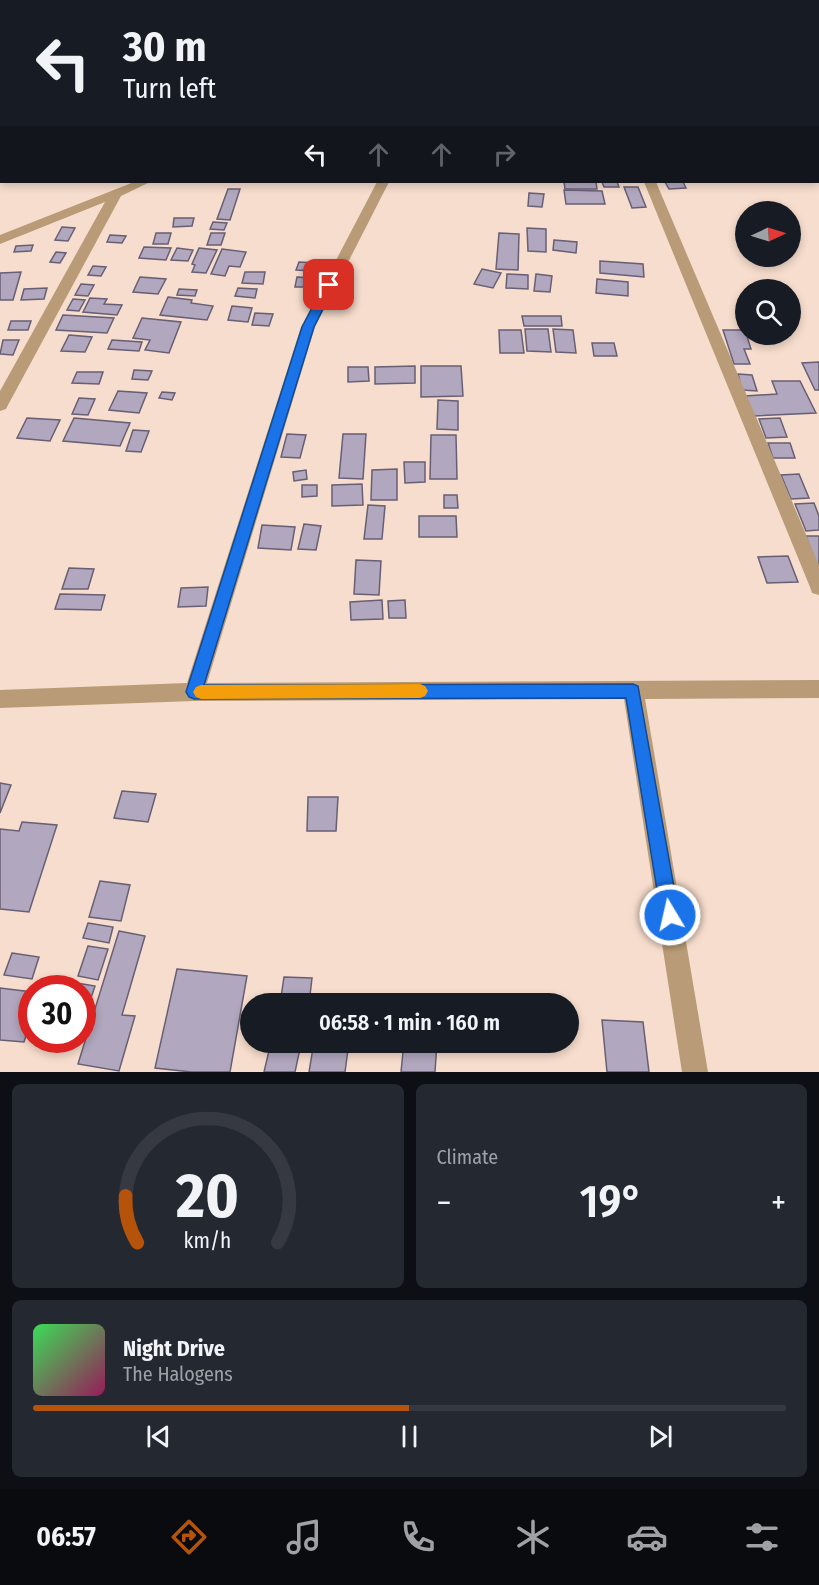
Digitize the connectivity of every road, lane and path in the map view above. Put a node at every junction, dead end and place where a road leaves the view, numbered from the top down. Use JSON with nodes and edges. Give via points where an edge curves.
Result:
{"nodes":[{"id":1,"x":141,"y":183,"type":"edge"},
{"id":2,"x":382,"y":183,"type":"edge"},
{"id":3,"x":650,"y":183,"type":"edge"},
{"id":4,"x":117,"y":192,"type":"junction"},
{"id":5,"x":0,"y":240,"type":"edge"},
{"id":6,"x":0,"y":405,"type":"edge"},
{"id":7,"x":819,"y":587,"type":"edge"},
{"id":8,"x":819,"y":689,"type":"edge"},
{"id":9,"x":633,"y":691,"type":"junction"},
{"id":10,"x":194,"y":692,"type":"junction"},
{"id":11,"x":0,"y":699,"type":"edge"},
{"id":12,"x":695,"y":1072,"type":"edge"}],
"edges":[{"from":1,"to":4,"type":"street"},
{"from":2,"to":10,"type":"street","via":[[308,327]]},
{"from":3,"to":7,"type":"street"},
{"from":4,"to":5,"type":"street"},
{"from":4,"to":6,"type":"street"},
{"from":8,"to":9,"type":"street"},
{"from":9,"to":10,"type":"street"},
{"from":9,"to":12,"type":"street"},
{"from":10,"to":11,"type":"street"}]}
